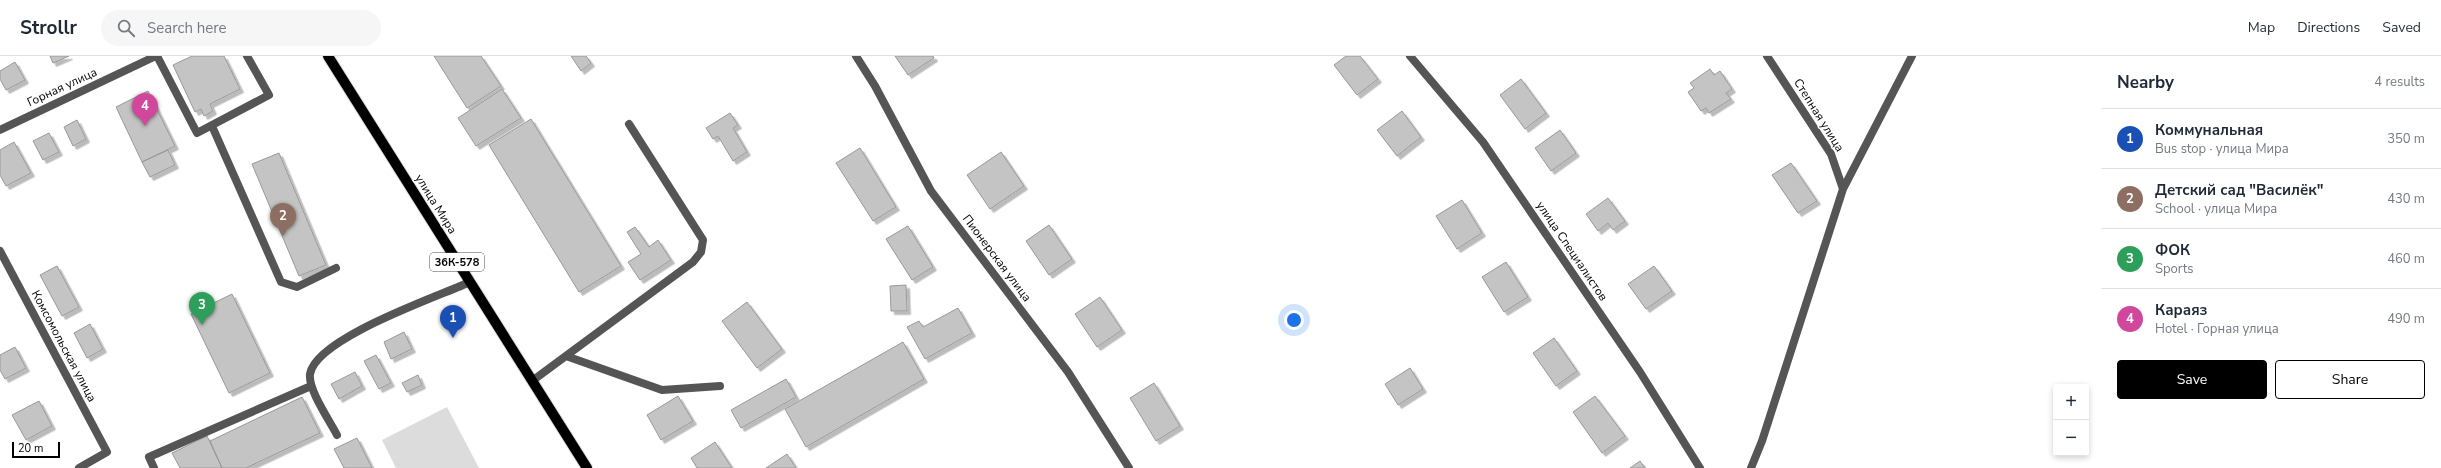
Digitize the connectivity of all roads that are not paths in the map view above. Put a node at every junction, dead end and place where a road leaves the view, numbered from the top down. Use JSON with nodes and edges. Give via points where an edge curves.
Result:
{"nodes":[{"id":1,"x":156,"y":56,"type":"edge"},
{"id":2,"x":247,"y":56,"type":"edge"},
{"id":3,"x":328,"y":56,"type":"edge"},
{"id":4,"x":856,"y":56,"type":"edge"},
{"id":5,"x":1410,"y":56,"type":"edge"},
{"id":6,"x":1767,"y":56,"type":"edge"},
{"id":7,"x":1912,"y":56,"type":"edge"},
{"id":8,"x":628,"y":124,"type":"dead end"},
{"id":9,"x":212,"y":126,"type":"junction"},
{"id":10,"x":0,"y":130,"type":"edge"},
{"id":11,"x":1843,"y":189,"type":"junction"},
{"id":12,"x":0,"y":251,"type":"edge"},
{"id":13,"x":336,"y":268,"type":"dead end"},
{"id":14,"x":470,"y":282,"type":"junction"},
{"id":15,"x":566,"y":356,"type":"junction"},
{"id":16,"x":532,"y":381,"type":"junction"},
{"id":17,"x":311,"y":386,"type":"junction"},
{"id":18,"x":720,"y":386,"type":"dead end"},
{"id":19,"x":337,"y":435,"type":"dead end"},
{"id":20,"x":78,"y":468,"type":"edge"},
{"id":21,"x":154,"y":468,"type":"edge"},
{"id":22,"x":587,"y":468,"type":"edge"},
{"id":23,"x":1129,"y":468,"type":"edge"},
{"id":24,"x":1700,"y":468,"type":"edge"},
{"id":25,"x":1751,"y":468,"type":"edge"}],
"edges":[{"from":1,"to":9,"type":"street","via":[[197,133]]},
{"from":1,"to":10,"type":"street","name":"Горная улица"},
{"from":2,"to":9,"type":"street","via":[[269,95]]},
{"from":3,"to":14,"type":"main road","name":"улица Мира","number":"36К-578"},
{"from":4,"to":23,"type":"street","name":"Пионерская улица","via":[[875,86],[931,191],[1068,372]]},
{"from":5,"to":24,"type":"street","name":"улица Специалистов","via":[[1483,142],[1640,372]]},
{"from":6,"to":11,"type":"street","name":"Степная улица","via":[[1831,154]]},
{"from":7,"to":11,"type":"street"},
{"from":8,"to":15,"type":"street","via":[[703,240],[701,252],[693,262]]},
{"from":9,"to":13,"type":"street","via":[[281,282],[297,287]]},
{"from":11,"to":25,"type":"street","via":[[1762,442]]},
{"from":12,"to":20,"type":"street","name":"Комсомольская улица","via":[[107,452]]},
{"from":14,"to":16,"type":"main road","name":"улица Мира","number":"36К-578"},
{"from":14,"to":17,"type":"street","via":[[345,336],[325,351],[314,364],[310,374]]},
{"from":15,"to":16,"type":"street"},
{"from":15,"to":18,"type":"street","via":[[662,390]]},
{"from":16,"to":22,"type":"main road","name":"улица Мира","number":"36К-578"},
{"from":17,"to":19,"type":"street"},
{"from":17,"to":21,"type":"street","via":[[149,457]]}]}
